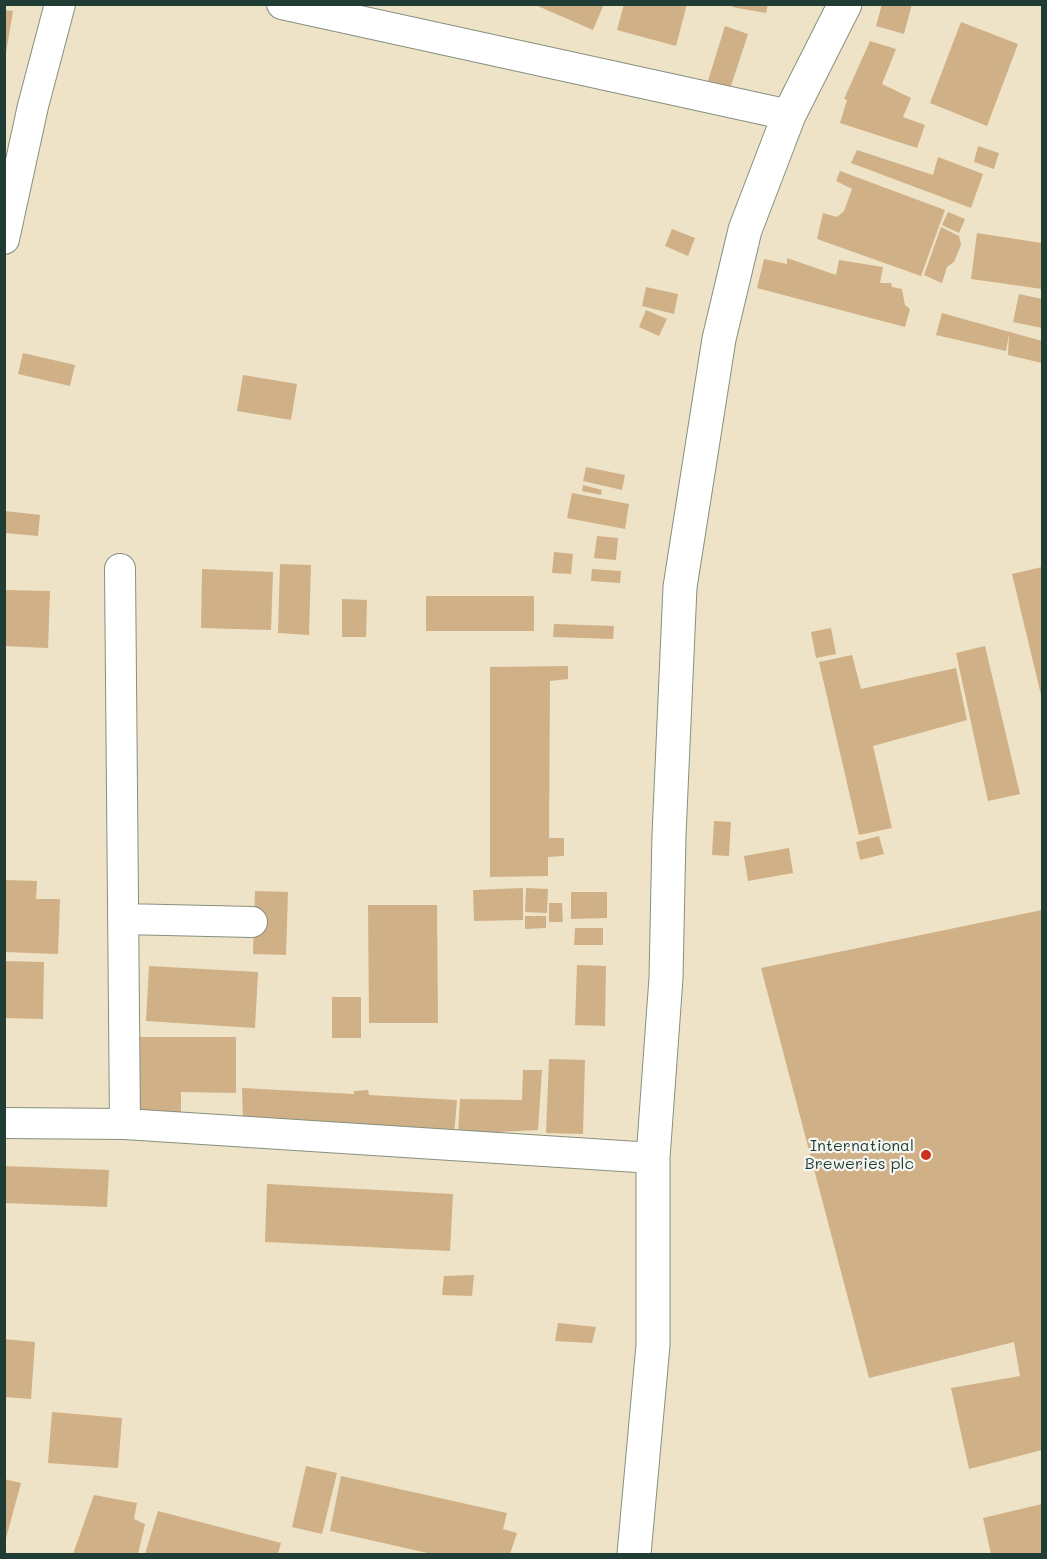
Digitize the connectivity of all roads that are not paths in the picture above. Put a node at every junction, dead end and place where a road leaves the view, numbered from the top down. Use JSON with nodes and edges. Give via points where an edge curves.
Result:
{"nodes":[{"id":1,"x":60,"y":4,"type":"edge"},
{"id":2,"x":282,"y":4,"type":"edge"},
{"id":3,"x":844,"y":4,"type":"edge"},
{"id":4,"x":362,"y":13,"type":"edge"},
{"id":5,"x":789,"y":115,"type":"junction"},
{"id":6,"x":4,"y":239,"type":"edge"},
{"id":7,"x":120,"y":569,"type":"dead end"},
{"id":8,"x":123,"y":920,"type":"junction"},
{"id":9,"x":252,"y":922,"type":"dead end"},
{"id":10,"x":4,"y":1123,"type":"edge"},
{"id":11,"x":125,"y":1124,"type":"junction"},
{"id":12,"x":653,"y":1158,"type":"junction"},
{"id":13,"x":634,"y":1554,"type":"edge"}],
"edges":[{"from":1,"to":6,"type":"street"},
{"from":2,"to":4,"type":"street"},
{"from":3,"to":5,"type":"main road"},
{"from":4,"to":5,"type":"street"},
{"from":5,"to":12,"type":"main road","via":[[745,230],[719,339],[682,575],[666,978]]},
{"from":7,"to":8,"type":"street"},
{"from":8,"to":9,"type":"street"},
{"from":8,"to":11,"type":"street"},
{"from":10,"to":11,"type":"street"},
{"from":11,"to":12,"type":"street"},
{"from":12,"to":13,"type":"main road","via":[[653,1345]]}]}
